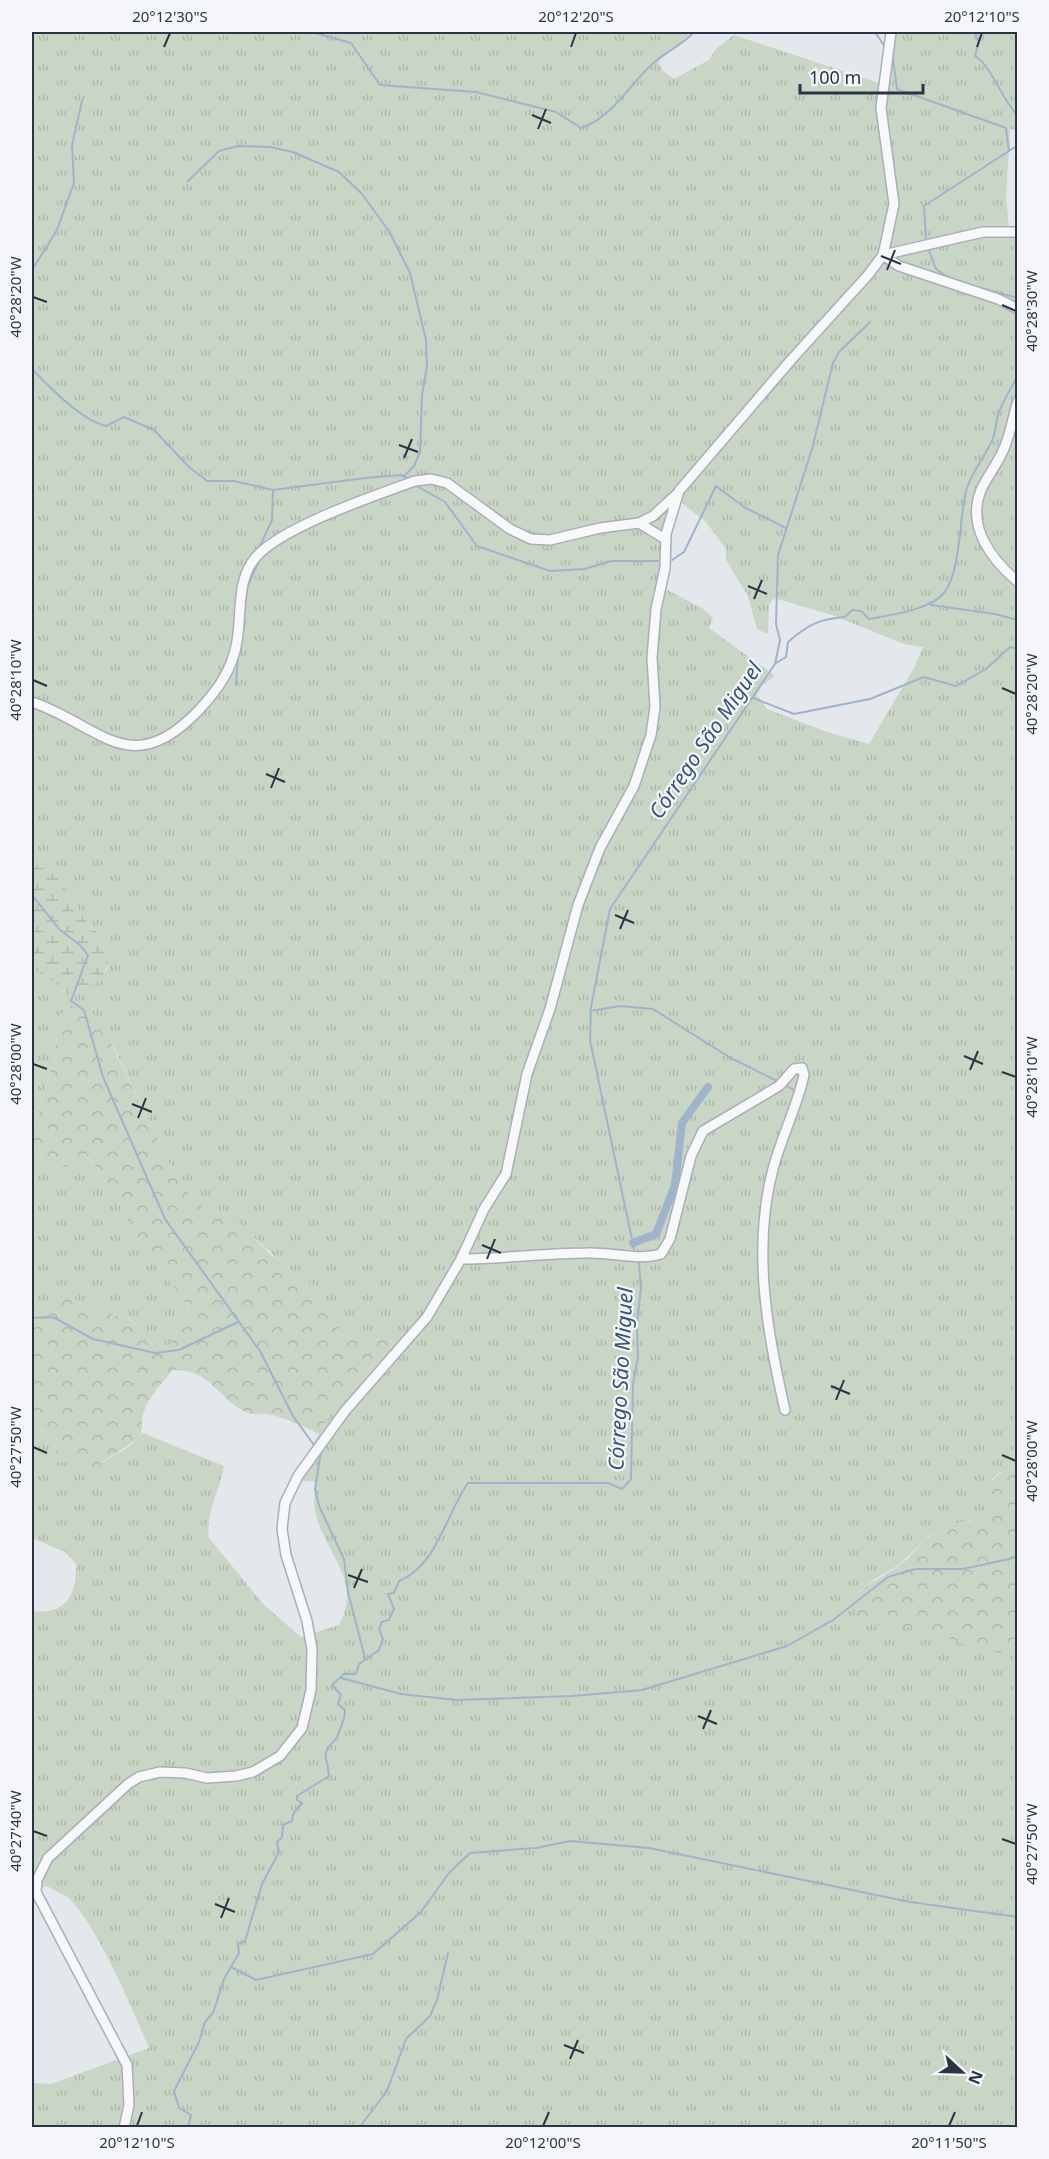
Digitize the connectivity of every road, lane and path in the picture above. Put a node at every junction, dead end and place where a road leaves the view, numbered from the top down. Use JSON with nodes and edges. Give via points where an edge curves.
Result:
{"nodes":[{"id":1,"x":891,"y":32,"type":"edge"},
{"id":2,"x":1017,"y":231,"type":"edge"},
{"id":3,"x":883,"y":255,"type":"junction"},
{"id":4,"x":1017,"y":309,"type":"edge"},
{"id":5,"x":1017,"y":401,"type":"edge"},
{"id":6,"x":680,"y":491,"type":"junction"},
{"id":7,"x":639,"y":523,"type":"junction"},
{"id":8,"x":665,"y":539,"type":"junction"},
{"id":9,"x":1017,"y":582,"type":"edge"},
{"id":10,"x":32,"y":702,"type":"edge"},
{"id":11,"x":461,"y":1259,"type":"junction"},
{"id":12,"x":785,"y":1410,"type":"dead end"},
{"id":13,"x":124,"y":2127,"type":"edge"}],
"edges":[{"from":1,"to":3,"type":"street","via":[[881,102],[894,204]]},
{"from":2,"to":3,"type":"street","via":[[983,232]]},
{"from":3,"to":4,"type":"street","via":[[899,266]]},
{"from":3,"to":6,"type":"street"},
{"from":5,"to":9,"type":"street","via":[[1005,446],[982,488],[977,507],[986,548]]},
{"from":6,"to":7,"type":"street","via":[[653,516]]},
{"from":6,"to":8,"type":"street"},
{"from":7,"to":8,"type":"street"},
{"from":7,"to":10,"type":"street","via":[[550,540],[531,539],[510,529],[447,483],[415,481],[325,516],[256,557],[243,586],[230,666],[199,710],[165,738],[133,746],[108,740]]},
{"from":8,"to":11,"type":"street","via":[[665,568],[656,609],[652,658],[655,706],[647,750],[634,786],[600,848],[578,905],[555,992],[527,1074],[506,1174],[484,1209]]},
{"from":11,"to":12,"type":"street","via":[[537,1253],[661,1254],[673,1230],[690,1156],[703,1131],[779,1086],[794,1068],[802,1068],[801,1087],[773,1168],[763,1238],[772,1352]]},
{"from":11,"to":13,"type":"street","via":[[419,1329],[345,1411],[298,1476],[285,1503],[282,1529],[286,1555],[312,1649],[308,1709],[293,1743],[268,1766],[236,1776],[207,1778],[173,1772],[139,1777],[57,1848],[41,1869],[36,1892],[127,2065],[129,2088]]}]}
